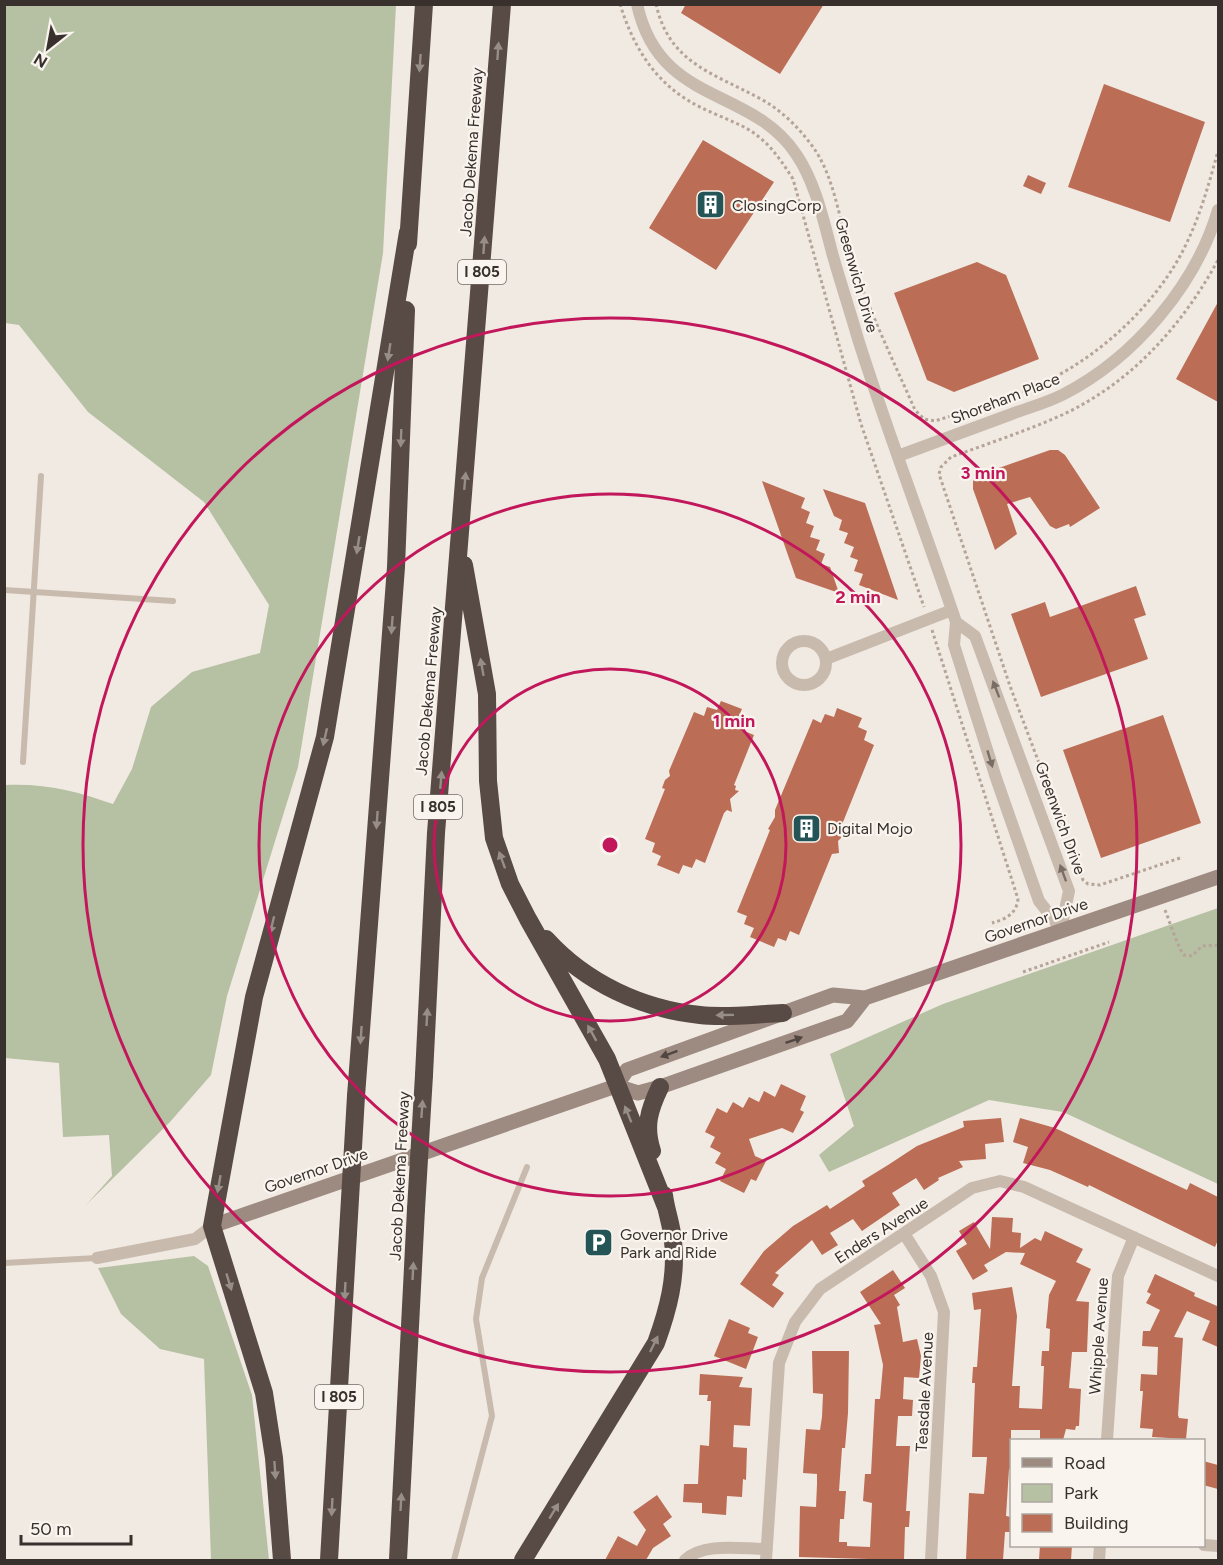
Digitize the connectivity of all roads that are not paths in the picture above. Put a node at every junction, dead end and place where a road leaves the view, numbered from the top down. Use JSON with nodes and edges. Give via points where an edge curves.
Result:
{"nodes":[{"id":1,"x":424,"y":4,"type":"edge"},
{"id":2,"x":502,"y":4,"type":"edge"},
{"id":3,"x":637,"y":4,"type":"edge"},
{"id":4,"x":1218,"y":210,"type":"edge"},
{"id":5,"x":408,"y":232,"type":"junction"},
{"id":6,"x":898,"y":456,"type":"junction"},
{"id":7,"x":41,"y":476,"type":"dead end"},
{"id":8,"x":460,"y":540,"type":"junction"},
{"id":9,"x":4,"y":590,"type":"edge"},
{"id":10,"x":35,"y":592,"type":"junction"},
{"id":11,"x":173,"y":601,"type":"dead end"},
{"id":12,"x":954,"y":616,"type":"junction"},
{"id":13,"x":826,"y":658,"type":"dead end"},
{"id":14,"x":23,"y":762,"type":"dead end"},
{"id":15,"x":1218,"y":878,"type":"edge"},
{"id":16,"x":528,"y":919,"type":"junction"},
{"id":17,"x":1061,"y":929,"type":"junction"},
{"id":18,"x":865,"y":999,"type":"junction"},
{"id":19,"x":783,"y":1013,"type":"junction"},
{"id":20,"x":616,"y":1086,"type":"junction"},
{"id":21,"x":660,"y":1088,"type":"junction"},
{"id":22,"x":527,"y":1167,"type":"dead end"},
{"id":23,"x":666,"y":1207,"type":"junction"},
{"id":24,"x":212,"y":1226,"type":"junction"},
{"id":25,"x":905,"y":1235,"type":"junction"},
{"id":26,"x":1134,"y":1237,"type":"junction"},
{"id":27,"x":97,"y":1258,"type":"joint"},
{"id":28,"x":4,"y":1263,"type":"edge"},
{"id":29,"x":1218,"y":1276,"type":"edge"},
{"id":30,"x":1107,"y":1439,"type":"edge"},
{"id":31,"x":766,"y":1555,"type":"edge"},
{"id":32,"x":282,"y":1560,"type":"edge"},
{"id":33,"x":329,"y":1560,"type":"edge"},
{"id":34,"x":398,"y":1560,"type":"edge"},
{"id":35,"x":454,"y":1560,"type":"edge"},
{"id":36,"x":524,"y":1560,"type":"edge"},
{"id":37,"x":685,"y":1560,"type":"edge"},
{"id":38,"x":931,"y":1560,"type":"edge"}],
"edges":[{"from":1,"to":5,"type":"highway","number":"I 805","one_way":true},
{"from":8,"to":2,"type":"highway","name":"Jacob Dekema Freeway","number":"I 805","one_way":true},
{"from":3,"to":6,"type":"street","name":"Greenwich Drive","via":[[658,54],[679,75],[706,93],[762,119],[797,155],[820,207],[850,313]]},
{"from":4,"to":6,"type":"street","name":"Shoreham Place","via":[[1208,240],[1183,284],[1123,353],[1063,395]]},
{"from":5,"to":24,"type":"highway","one_way":true,"via":[[325,737],[254,997]]},
{"from":5,"to":33,"type":"highway","number":"I 805","one_way":true,"bridge":true,"via":[[396,567],[356,1096]]},
{"from":6,"to":12,"type":"street","name":"Greenwich Drive"},
{"from":7,"to":10,"type":"lane"},
{"from":16,"to":8,"type":"highway","one_way":true,"via":[[510,884],[494,838],[488,781],[487,694]]},
{"from":34,"to":8,"type":"highway","name":"Jacob Dekema Freeway","number":"I 805","one_way":true,"bridge":true,"via":[[436,833]]},
{"from":9,"to":10,"type":"lane"},
{"from":10,"to":11,"type":"lane"},
{"from":10,"to":14,"type":"lane"},
{"from":12,"to":13,"type":"street","via":[[928,619]]},
{"from":12,"to":17,"type":"street","name":"Greenwich Drive","one_way":true,"via":[[954,645],[996,778],[1039,901]]},
{"from":17,"to":12,"type":"street","name":"Greenwich Drive","one_way":true,"via":[[1069,891],[975,636]]},
{"from":15,"to":17,"type":"main road","name":"Governor Drive"},
{"from":19,"to":16,"type":"highway","one_way":true,"via":[[702,1015],[666,1010],[625,996],[559,953]]},
{"from":20,"to":16,"type":"highway","one_way":true,"via":[[607,1059]]},
{"from":17,"to":18,"type":"main road","name":"Governor Drive"},
{"from":18,"to":19,"type":"main road","name":"Governor Drive","via":[[833,995]]},
{"from":21,"to":18,"type":"main road","name":"Governor Drive","one_way":true,"via":[[847,1021]]},
{"from":19,"to":20,"type":"main road","name":"Governor Drive","one_way":true,"via":[[627,1070]]},
{"from":20,"to":21,"type":"main road","name":"Governor Drive","via":[[638,1093]]},
{"from":23,"to":20,"type":"highway","one_way":true},
{"from":20,"to":24,"type":"main road","name":"Governor Drive"},
{"from":21,"to":23,"type":"highway","via":[[647,1125]]},
{"from":22,"to":35,"type":"lane","via":[[482,1278],[476,1319],[492,1416]]},
{"from":36,"to":23,"type":"highway","one_way":true,"via":[[656,1343],[669,1306],[673,1276],[674,1241]]},
{"from":24,"to":27,"type":"street","name":"Governor Drive","via":[[195,1239]]},
{"from":24,"to":32,"type":"highway","one_way":true,"via":[[264,1393]]},
{"from":25,"to":26,"type":"street","name":"Enders Avenue","via":[[972,1188],[1000,1181],[1024,1187]]},
{"from":25,"to":31,"type":"street","name":"Enders Avenue","via":[[820,1289],[795,1322],[779,1363]]},
{"from":25,"to":38,"type":"street","name":"Teasdale Avenue","via":[[930,1276],[944,1312]]},
{"from":26,"to":29,"type":"street","name":"Enders Avenue"},
{"from":26,"to":30,"type":"street","name":"Whipple Avenue","via":[[1118,1276]]},
{"from":27,"to":28,"type":"lane"},
{"from":31,"to":37,"type":"street","via":[[722,1549],[694,1552]]}]}
